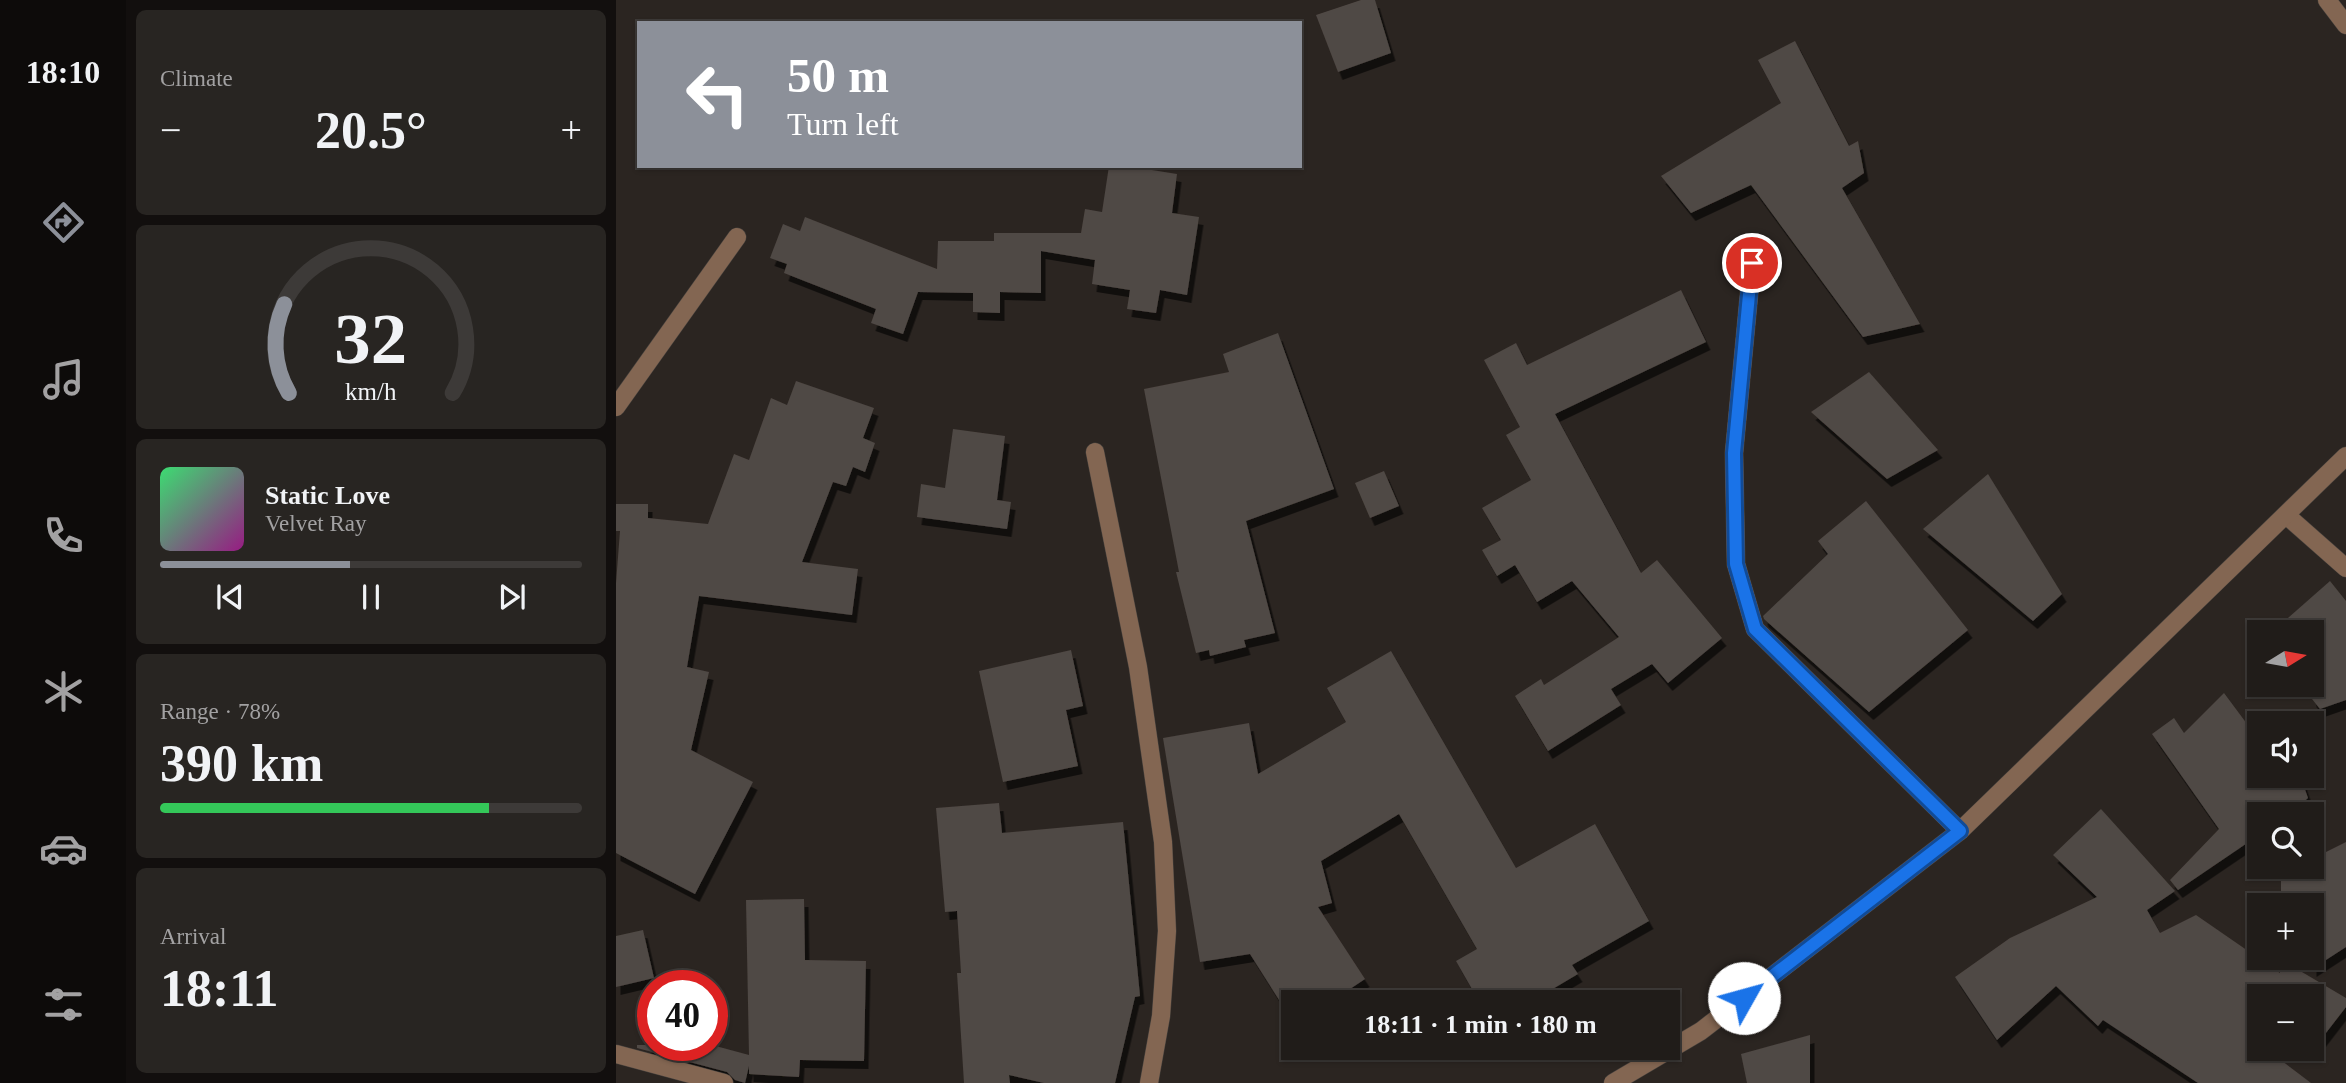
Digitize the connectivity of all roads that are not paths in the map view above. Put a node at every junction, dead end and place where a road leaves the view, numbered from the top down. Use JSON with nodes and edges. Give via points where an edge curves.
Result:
{"nodes":[{"id":1,"x":2327,"y":0,"type":"edge"},
{"id":2,"x":2346,"y":25,"type":"edge"},
{"id":3,"x":737,"y":237,"type":"dead end"},
{"id":4,"x":1752,"y":263,"type":"dead end"},
{"id":5,"x":616,"y":407,"type":"edge"},
{"id":6,"x":1095,"y":452,"type":"dead end"},
{"id":7,"x":2346,"y":456,"type":"edge"},
{"id":8,"x":2286,"y":515,"type":"junction"},
{"id":9,"x":2346,"y":568,"type":"edge"},
{"id":10,"x":1960,"y":831,"type":"junction"},
{"id":11,"x":616,"y":1054,"type":"edge"},
{"id":12,"x":724,"y":1083,"type":"edge"},
{"id":13,"x":1149,"y":1083,"type":"edge"},
{"id":14,"x":1613,"y":1083,"type":"edge"}],
"edges":[{"from":1,"to":2,"type":"street"},
{"from":3,"to":5,"type":"street"},
{"from":4,"to":10,"type":"street","via":[[1734,453],[1736,564],[1755,629]]},
{"from":6,"to":13,"type":"street","via":[[1138,667],[1163,842],[1166,943],[1161,1016]]},
{"from":7,"to":8,"type":"street"},
{"from":8,"to":9,"type":"street"},
{"from":8,"to":10,"type":"street"},
{"from":10,"to":14,"type":"street","via":[[1701,1031]]},
{"from":11,"to":12,"type":"street"}]}
